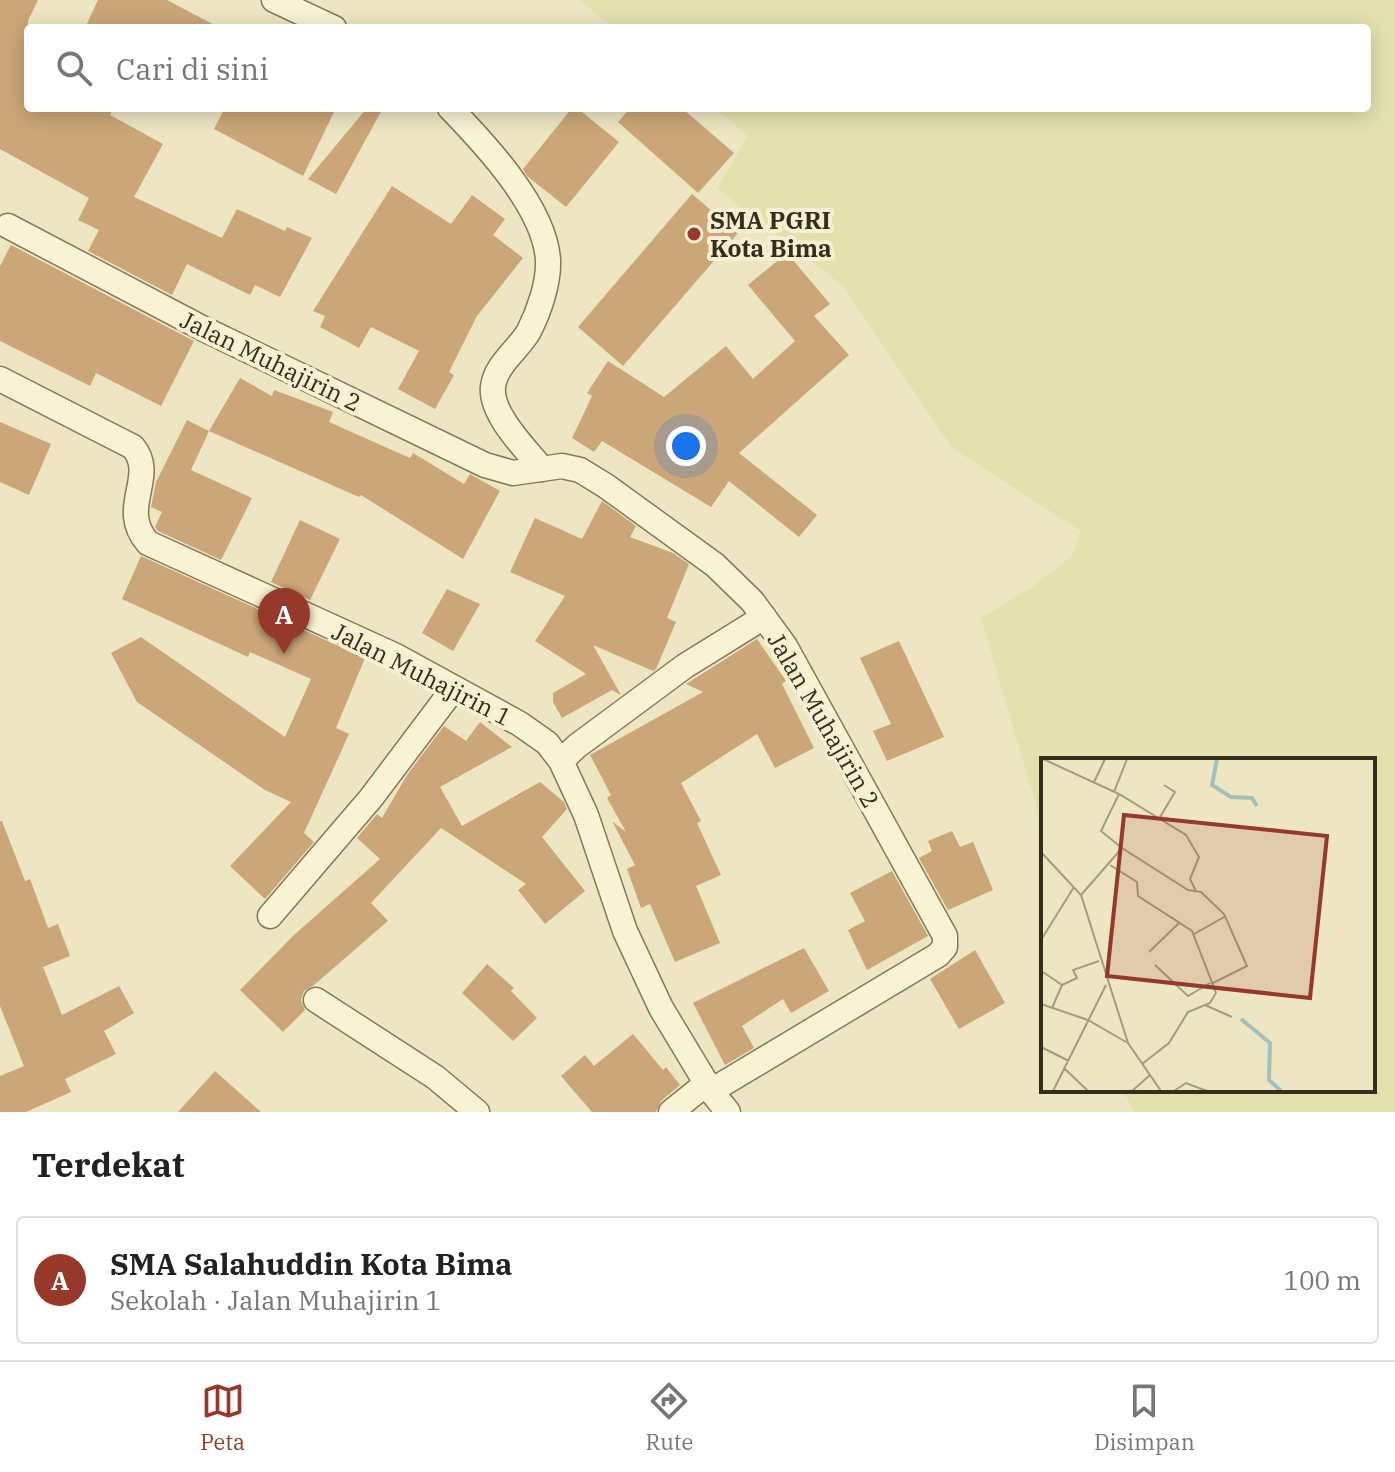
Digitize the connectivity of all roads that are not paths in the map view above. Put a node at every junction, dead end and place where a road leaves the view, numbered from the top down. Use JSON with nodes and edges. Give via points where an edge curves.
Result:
{"nodes":[{"id":1,"x":274,"y":0,"type":"edge"},
{"id":2,"x":325,"y":24,"type":"edge"},
{"id":3,"x":454,"y":112,"type":"edge"},
{"id":4,"x":3,"y":229,"type":"edge"},
{"id":5,"x":0,"y":379,"type":"edge"},
{"id":6,"x":542,"y":469,"type":"junction"},
{"id":7,"x":764,"y":617,"type":"junction"},
{"id":8,"x":454,"y":688,"type":"junction"},
{"id":9,"x":561,"y":761,"type":"junction"},
{"id":10,"x":270,"y":916,"type":"dead end"},
{"id":11,"x":316,"y":1000,"type":"dead end"},
{"id":12,"x":709,"y":1087,"type":"junction"},
{"id":13,"x":477,"y":1112,"type":"edge"},
{"id":14,"x":671,"y":1112,"type":"edge"},
{"id":15,"x":728,"y":1112,"type":"edge"}],
"edges":[{"from":1,"to":2,"type":"street"},
{"from":3,"to":6,"type":"street","via":[[521,195],[548,259],[545,288],[529,331],[492,387],[504,422]]},
{"from":4,"to":6,"type":"street","name":"Jalan Muhajirin 2","via":[[485,465],[513,473]]},
{"from":5,"to":8,"type":"street","name":"Jalan Muhajirin 1","via":[[133,447],[143,467],[134,517],[148,543],[396,656]]},
{"from":6,"to":7,"type":"street","name":"Jalan Muhajirin 2","via":[[571,467],[606,486],[715,565]]},
{"from":7,"to":9,"type":"street","via":[[685,666]]},
{"from":7,"to":12,"type":"street","name":"Jalan Muhajirin 2","via":[[945,936],[944,950]]},
{"from":8,"to":9,"type":"street","name":"Jalan Muhajirin 1","via":[[520,724]]},
{"from":8,"to":10,"type":"street","via":[[371,798]]},
{"from":9,"to":12,"type":"street","name":"Jalan Muhajirin 1","via":[[586,815],[625,931],[661,1008]]},
{"from":11,"to":13,"type":"street","via":[[435,1077]]},
{"from":12,"to":14,"type":"street"},
{"from":12,"to":15,"type":"street","name":"Jalan Muhajirin 1"}]}
